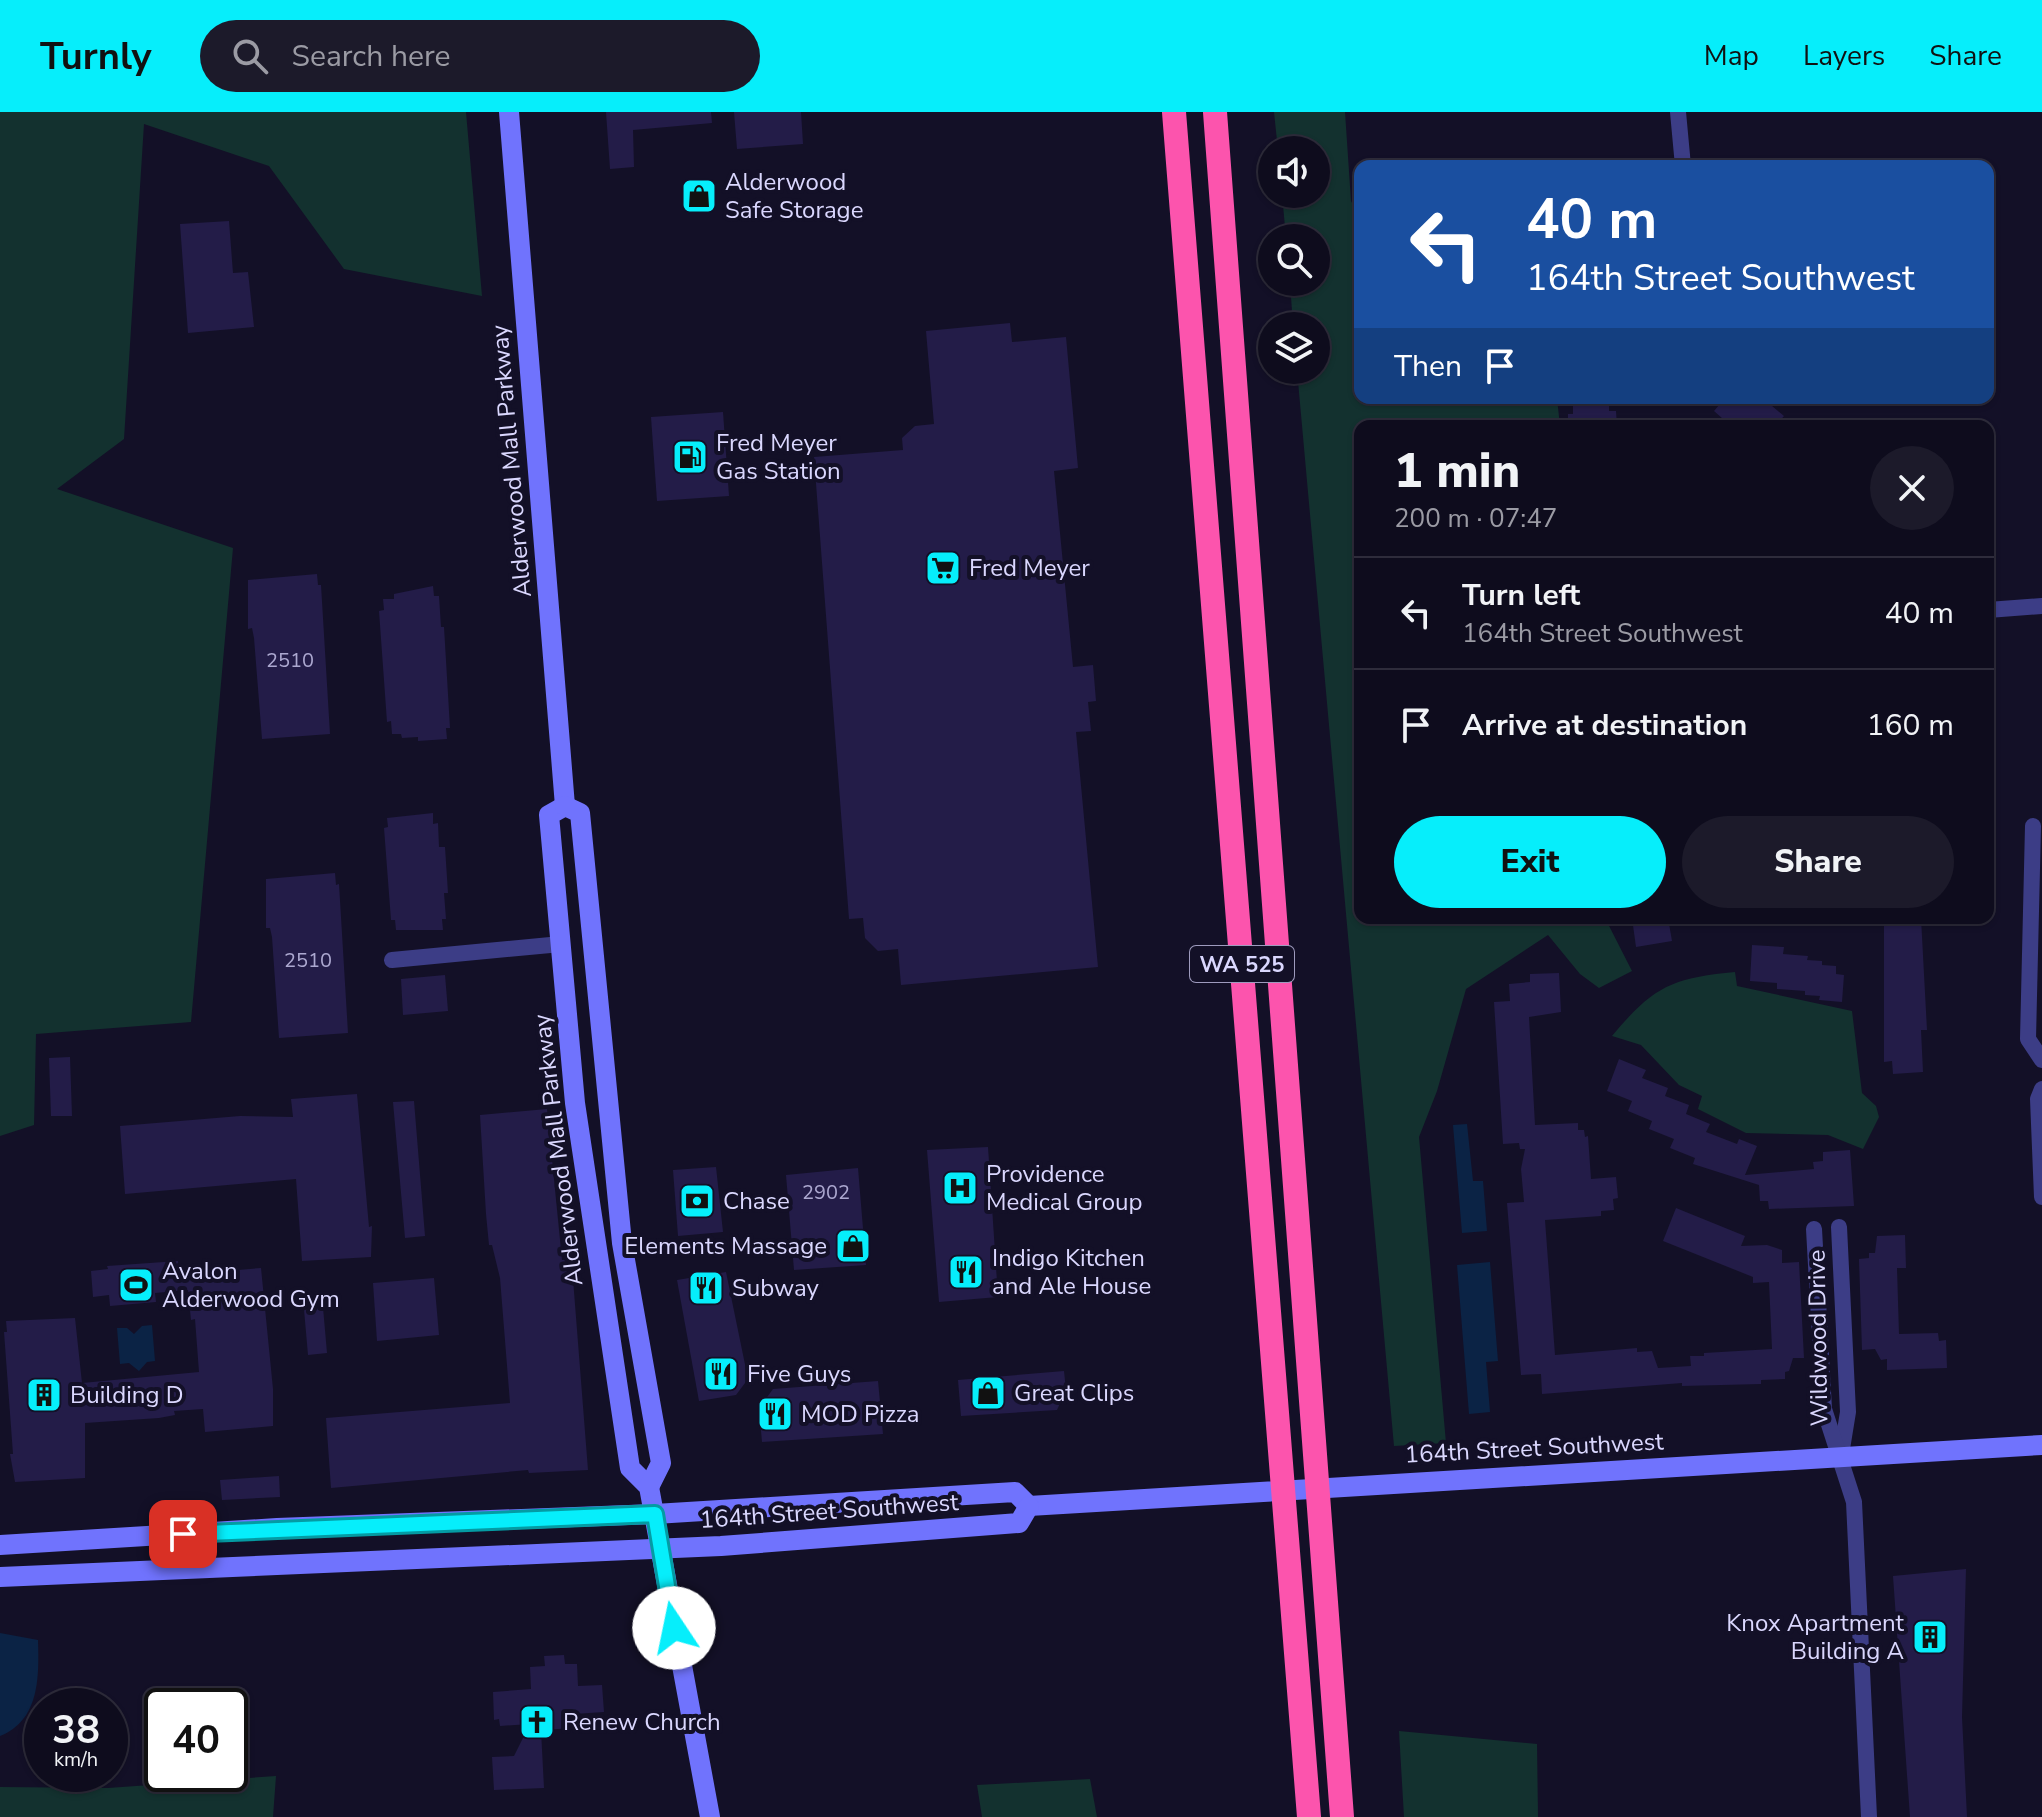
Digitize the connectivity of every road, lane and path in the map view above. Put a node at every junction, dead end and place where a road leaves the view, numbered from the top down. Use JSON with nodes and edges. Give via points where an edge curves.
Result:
{"nodes":[{"id":1,"x":509,"y":112,"type":"edge"},
{"id":2,"x":1174,"y":112,"type":"edge"},
{"id":3,"x":1215,"y":112,"type":"edge"},
{"id":4,"x":1678,"y":112,"type":"edge"},
{"id":5,"x":1682,"y":160,"type":"edge"},
{"id":6,"x":2042,"y":606,"type":"edge"},
{"id":7,"x":1994,"y":610,"type":"edge"},
{"id":8,"x":565,"y":806,"type":"junction"},
{"id":9,"x":2033,"y":826,"type":"dead end"},
{"id":10,"x":561,"y":944,"type":"junction"},
{"id":11,"x":392,"y":960,"type":"dead end"},
{"id":12,"x":2042,"y":1060,"type":"edge"},
{"id":13,"x":2042,"y":1089,"type":"edge"},
{"id":14,"x":2042,"y":1197,"type":"edge"},
{"id":15,"x":1839,"y":1227,"type":"dead end"},
{"id":16,"x":1814,"y":1229,"type":"dead end"},
{"id":17,"x":2042,"y":1445,"type":"edge"},
{"id":18,"x":1840,"y":1457,"type":"junction"},
{"id":19,"x":649,"y":1487,"type":"junction"},
{"id":20,"x":1029,"y":1506,"type":"junction"},
{"id":21,"x":655,"y":1514,"type":"junction"},
{"id":22,"x":0,"y":1545,"type":"edge"},
{"id":23,"x":659,"y":1548,"type":"junction"},
{"id":24,"x":0,"y":1577,"type":"edge"},
{"id":25,"x":710,"y":1817,"type":"edge"},
{"id":26,"x":1309,"y":1817,"type":"edge"},
{"id":27,"x":1342,"y":1817,"type":"edge"},
{"id":28,"x":1869,"y":1817,"type":"edge"}],
"edges":[{"from":1,"to":8,"type":"main road","name":"Alderwood Mall Parkway"},
{"from":2,"to":26,"type":"highway","number":"WA 525"},
{"from":3,"to":27,"type":"highway","number":"WA 525"},
{"from":4,"to":5,"type":"street"},
{"from":6,"to":7,"type":"street"},
{"from":8,"to":10,"type":"main road","name":"Alderwood Mall Parkway","via":[[549,815]]},
{"from":8,"to":19,"type":"main road","name":"Alderwood Mall Parkway","via":[[580,813],[619,1215],[661,1463]]},
{"from":9,"to":12,"type":"street","via":[[2028,1039]]},
{"from":10,"to":11,"type":"street"},
{"from":10,"to":19,"type":"main road","name":"Alderwood Mall Parkway","via":[[579,1135],[622,1423],[630,1468]]},
{"from":13,"to":14,"type":"street"},
{"from":15,"to":18,"type":"street","name":"Wildwood Drive","via":[[1848,1412]]},
{"from":16,"to":18,"type":"street","name":"Wildwood Drive","via":[[1824,1409]]},
{"from":17,"to":18,"type":"main road","name":"164th Street Southwest"},
{"from":18,"to":20,"type":"main road","name":"164th Street Southwest"},
{"from":18,"to":28,"type":"street","via":[[1854,1502]]},
{"from":19,"to":21,"type":"main road","name":"Alderwood Mall Parkway"},
{"from":20,"to":21,"type":"main road","name":"164th Street Southwest","via":[[1015,1492]]},
{"from":20,"to":23,"type":"main road","name":"164th Street Southwest","via":[[1019,1523]]},
{"from":21,"to":22,"type":"main road","name":"164th Street Southwest"},
{"from":21,"to":23,"type":"main road","name":"Alderwood Mall Parkway"},
{"from":23,"to":24,"type":"main road","name":"164th Street Southwest"},
{"from":23,"to":25,"type":"main road","name":"Alderwood Mall Parkway"}]}
